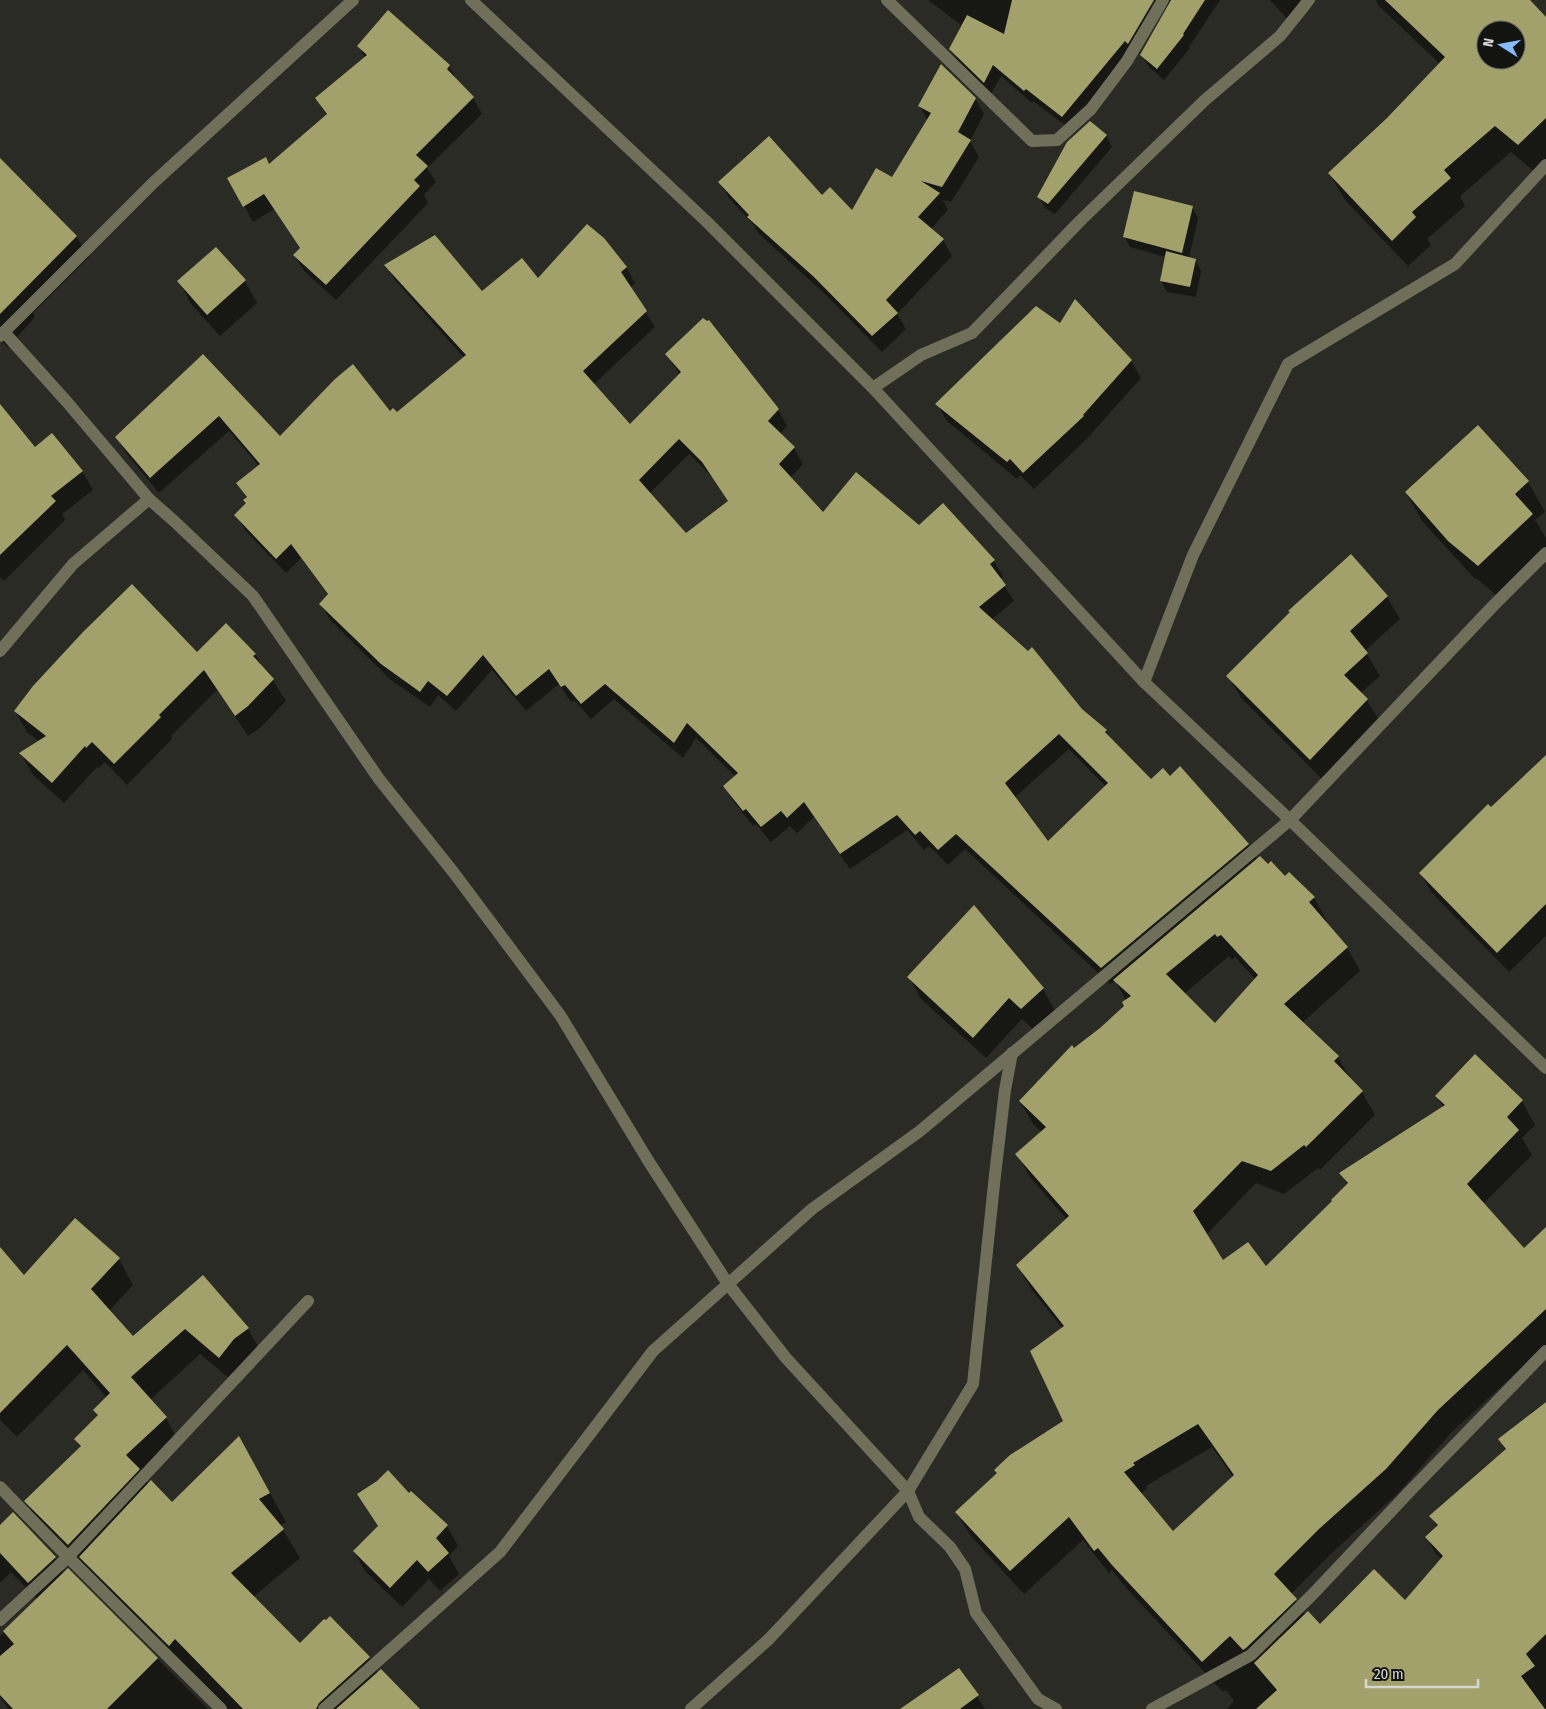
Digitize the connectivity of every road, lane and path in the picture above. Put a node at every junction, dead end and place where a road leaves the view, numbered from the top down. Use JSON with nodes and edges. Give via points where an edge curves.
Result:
{"nodes":[{"id":1,"x":353,"y":0,"type":"edge"},
{"id":2,"x":472,"y":0,"type":"edge"},
{"id":3,"x":887,"y":0,"type":"edge"},
{"id":4,"x":1163,"y":0,"type":"edge"},
{"id":5,"x":1309,"y":0,"type":"edge"},
{"id":6,"x":1546,"y":165,"type":"edge"},
{"id":7,"x":2,"y":334,"type":"edge"},
{"id":8,"x":874,"y":388,"type":"junction"},
{"id":9,"x":148,"y":499,"type":"junction"},
{"id":10,"x":1546,"y":553,"type":"edge"},
{"id":11,"x":0,"y":651,"type":"edge"},
{"id":12,"x":1144,"y":682,"type":"junction"},
{"id":13,"x":1290,"y":820,"type":"junction"},
{"id":14,"x":1012,"y":1053,"type":"junction"},
{"id":15,"x":1546,"y":1068,"type":"edge"},
{"id":16,"x":728,"y":1284,"type":"junction"},
{"id":17,"x":308,"y":1301,"type":"dead end"},
{"id":18,"x":1546,"y":1351,"type":"edge"},
{"id":19,"x":0,"y":1487,"type":"edge"},
{"id":20,"x":908,"y":1491,"type":"junction"},
{"id":21,"x":67,"y":1558,"type":"junction"},
{"id":22,"x":0,"y":1620,"type":"edge"},
{"id":23,"x":221,"y":1709,"type":"edge"},
{"id":24,"x":324,"y":1709,"type":"edge"},
{"id":25,"x":691,"y":1709,"type":"edge"},
{"id":26,"x":1056,"y":1709,"type":"edge"},
{"id":27,"x":1152,"y":1709,"type":"edge"}],
"edges":[{"from":1,"to":7,"type":"street","via":[[153,183]]},
{"from":2,"to":8,"type":"street","via":[[706,221]]},
{"from":3,"to":4,"type":"street","via":[[1032,141],[1057,140],[1091,109],[1127,61]]},
{"from":5,"to":8,"type":"street","via":[[1280,36],[1191,113],[972,333],[921,355]]},
{"from":6,"to":12,"type":"street","via":[[1455,264],[1288,364],[1193,555]]},
{"from":7,"to":9,"type":"street","via":[[67,402]]},
{"from":8,"to":12,"type":"street"},
{"from":9,"to":11,"type":"street","via":[[73,564]]},
{"from":9,"to":16,"type":"street","via":[[253,596],[379,779],[560,1015]]},
{"from":10,"to":13,"type":"street"},
{"from":12,"to":13,"type":"street"},
{"from":13,"to":14,"type":"street"},
{"from":13,"to":15,"type":"street"},
{"from":14,"to":16,"type":"street","via":[[920,1131],[812,1209]]},
{"from":14,"to":20,"type":"street","via":[[995,1174],[973,1384]]},
{"from":16,"to":20,"type":"street","via":[[786,1358]]},
{"from":16,"to":24,"type":"street","via":[[653,1351],[500,1552]]},
{"from":17,"to":21,"type":"street"},
{"from":18,"to":27,"type":"street","via":[[1251,1655]]},
{"from":19,"to":21,"type":"street"},
{"from":20,"to":25,"type":"street","via":[[769,1639]]},
{"from":20,"to":26,"type":"street","via":[[919,1517],[950,1547],[965,1569],[976,1612],[1038,1699]]},
{"from":21,"to":22,"type":"street"},
{"from":21,"to":23,"type":"street"}]}
